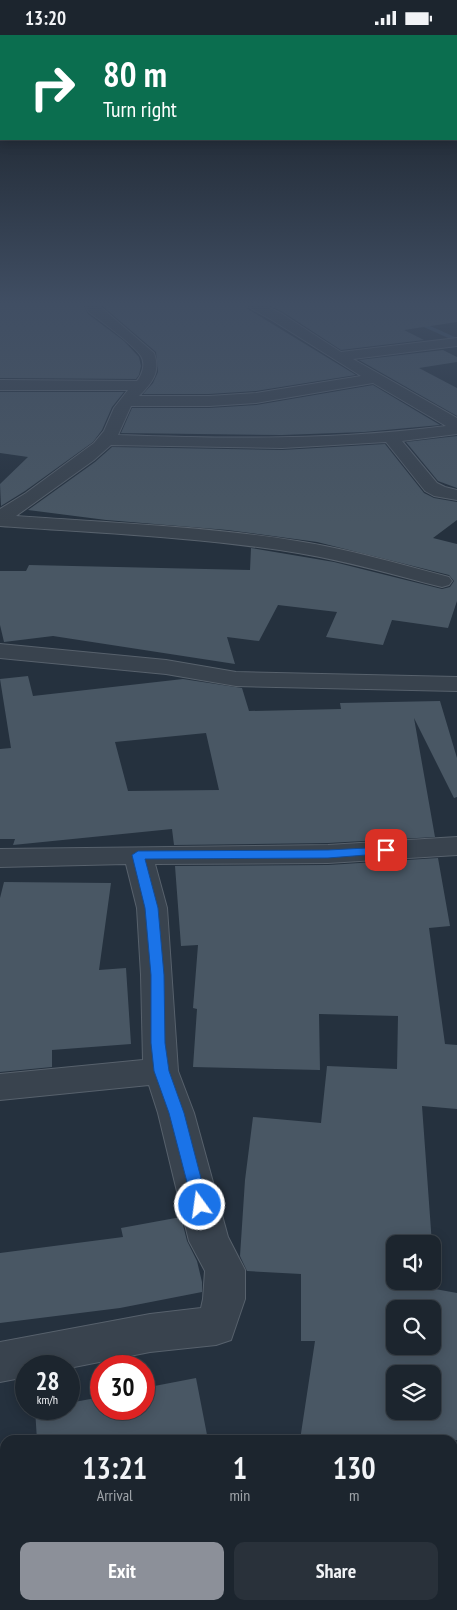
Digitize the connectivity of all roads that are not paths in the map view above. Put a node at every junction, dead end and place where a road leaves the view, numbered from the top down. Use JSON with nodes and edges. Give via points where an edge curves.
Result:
{"nodes":[{"id":1,"x":147,"y":376,"type":"edge"},
{"id":2,"x":374,"y":376,"type":"edge"},
{"id":3,"x":377,"y":378,"type":"junction"},
{"id":4,"x":0,"y":385,"type":"edge"},
{"id":5,"x":141,"y":386,"type":"junction"},
{"id":6,"x":126,"y":401,"type":"junction"},
{"id":7,"x":457,"y":425,"type":"edge"},
{"id":8,"x":457,"y":429,"type":"edge"},
{"id":9,"x":391,"y":438,"type":"junction"},
{"id":10,"x":106,"y":441,"type":"junction"},
{"id":11,"x":457,"y":495,"type":"edge"},
{"id":12,"x":0,"y":519,"type":"edge"},
{"id":13,"x":442,"y":581,"type":"dead end"},
{"id":14,"x":0,"y":651,"type":"edge"},
{"id":15,"x":457,"y":684,"type":"edge"},
{"id":16,"x":457,"y":846,"type":"edge"},
{"id":17,"x":138,"y":855,"type":"junction"},
{"id":18,"x":0,"y":859,"type":"edge"},
{"id":19,"x":161,"y":1071,"type":"junction"},
{"id":20,"x":0,"y":1087,"type":"edge"},
{"id":21,"x":0,"y":1362,"type":"edge"}],
"edges":[{"from":1,"to":5,"type":"street"},
{"from":2,"to":3,"type":"street"},
{"from":3,"to":6,"type":"street","via":[[256,398]]},
{"from":3,"to":7,"type":"street"},
{"from":4,"to":5,"type":"street"},
{"from":5,"to":6,"type":"street"},
{"from":6,"to":10,"type":"street"},
{"from":8,"to":9,"type":"street"},
{"from":9,"to":10,"type":"street","via":[[274,444]]},
{"from":9,"to":11,"type":"street","via":[[431,487]]},
{"from":10,"to":12,"type":"street","via":[[89,457]]},
{"from":12,"to":13,"type":"street","via":[[253,541],[337,554]]},
{"from":14,"to":15,"type":"street","via":[[166,667],[236,679]]},
{"from":16,"to":17,"type":"street","via":[[328,854]]},
{"from":17,"to":18,"type":"street"},
{"from":17,"to":19,"type":"street","via":[[152,908]]},
{"from":19,"to":20,"type":"street"},
{"from":19,"to":21,"type":"street","via":[[176,1113],[209,1241],[225,1270],[224,1299],[216,1326],[150,1333]]}]}
